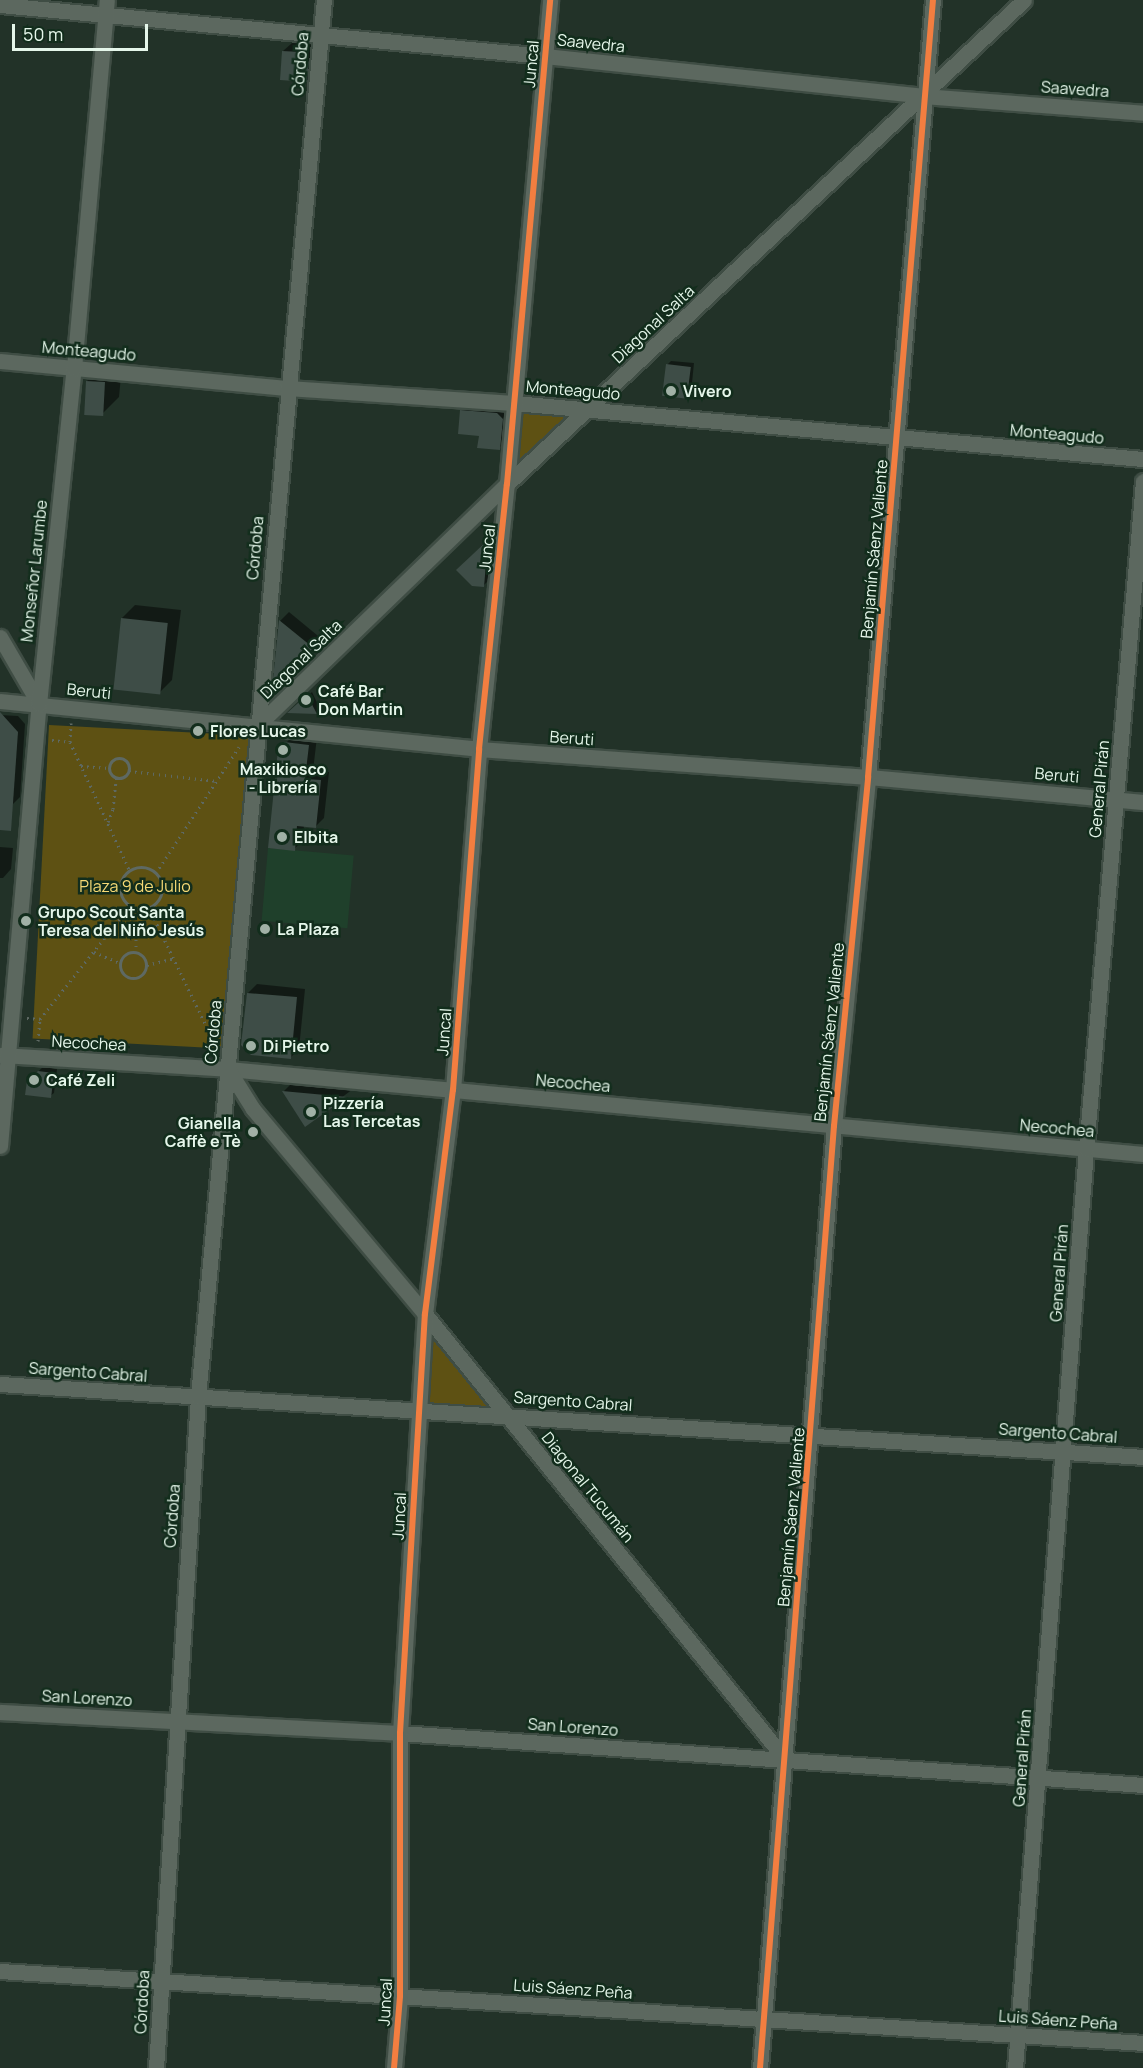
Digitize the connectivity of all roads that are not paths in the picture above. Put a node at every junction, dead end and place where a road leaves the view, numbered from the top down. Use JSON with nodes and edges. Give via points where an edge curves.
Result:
{"nodes":[{"id":1,"x":324,"y":0,"type":"edge"},
{"id":2,"x":550,"y":0,"type":"edge"},
{"id":3,"x":933,"y":0,"type":"edge"},
{"id":4,"x":1024,"y":0,"type":"edge"},
{"id":5,"x":0,"y":5,"type":"edge"},
{"id":6,"x":106,"y":7,"type":"edge"},
{"id":7,"x":321,"y":35,"type":"junction"},
{"id":8,"x":546,"y":56,"type":"junction"},
{"id":9,"x":924,"y":96,"type":"junction"},
{"id":10,"x":1143,"y":113,"type":"edge"},
{"id":11,"x":0,"y":361,"type":"edge"},
{"id":12,"x":74,"y":368,"type":"junction"},
{"id":13,"x":287,"y":388,"type":"junction"},
{"id":14,"x":514,"y":403,"type":"junction"},
{"id":15,"x":587,"y":410,"type":"junction"},
{"id":16,"x":897,"y":439,"type":"junction"},
{"id":17,"x":1143,"y":459,"type":"edge"},
{"id":18,"x":1143,"y":481,"type":"edge"},
{"id":19,"x":507,"y":484,"type":"junction"},
{"id":20,"x":0,"y":637,"type":"edge"},
{"id":21,"x":0,"y":701,"type":"edge"},
{"id":22,"x":39,"y":704,"type":"junction"},
{"id":23,"x":250,"y":726,"type":"junction"},
{"id":24,"x":479,"y":749,"type":"junction"},
{"id":25,"x":868,"y":777,"type":"junction"},
{"id":26,"x":1117,"y":799,"type":"junction"},
{"id":27,"x":1143,"y":802,"type":"edge"},
{"id":28,"x":3,"y":1059,"type":"edge"},
{"id":29,"x":228,"y":1069,"type":"junction"},
{"id":30,"x":453,"y":1090,"type":"junction"},
{"id":31,"x":834,"y":1126,"type":"junction"},
{"id":32,"x":0,"y":1146,"type":"edge"},
{"id":33,"x":1086,"y":1149,"type":"junction"},
{"id":34,"x":1143,"y":1154,"type":"edge"},
{"id":35,"x":424,"y":1314,"type":"junction"},
{"id":36,"x":0,"y":1384,"type":"edge"},
{"id":37,"x":198,"y":1397,"type":"junction"},
{"id":38,"x":419,"y":1413,"type":"junction"},
{"id":39,"x":506,"y":1415,"type":"junction"},
{"id":40,"x":811,"y":1436,"type":"junction"},
{"id":41,"x":1063,"y":1451,"type":"junction"},
{"id":42,"x":1143,"y":1457,"type":"edge"},
{"id":43,"x":0,"y":1712,"type":"edge"},
{"id":44,"x":177,"y":1721,"type":"junction"},
{"id":45,"x":400,"y":1733,"type":"junction"},
{"id":46,"x":785,"y":1759,"type":"junction"},
{"id":47,"x":1039,"y":1778,"type":"junction"},
{"id":48,"x":1143,"y":1785,"type":"edge"},
{"id":49,"x":0,"y":1971,"type":"edge"},
{"id":50,"x":161,"y":1981,"type":"junction"},
{"id":51,"x":399,"y":1996,"type":"junction"},
{"id":52,"x":762,"y":2019,"type":"junction"},
{"id":53,"x":1018,"y":2035,"type":"junction"},
{"id":54,"x":1143,"y":2043,"type":"edge"},
{"id":55,"x":156,"y":2068,"type":"edge"},
{"id":56,"x":394,"y":2068,"type":"edge"},
{"id":57,"x":760,"y":2068,"type":"edge"},
{"id":58,"x":1016,"y":2068,"type":"edge"}],
"edges":[{"from":1,"to":7,"type":"street","name":"Córdoba"},
{"from":2,"to":8,"type":"street","name":"Juncal"},
{"from":3,"to":9,"type":"street","name":"Benjamín Sáenz Valiente"},
{"from":4,"to":9,"type":"street","name":"Diagonal Salta"},
{"from":5,"to":6,"type":"street","name":"Saavedra"},
{"from":6,"to":7,"type":"street","name":"Saavedra"},
{"from":6,"to":12,"type":"street","name":"Monseñor Larumbe"},
{"from":7,"to":8,"type":"street","name":"Saavedra"},
{"from":7,"to":13,"type":"street","name":"Córdoba"},
{"from":8,"to":9,"type":"street","name":"Saavedra"},
{"from":8,"to":14,"type":"street","name":"Juncal"},
{"from":9,"to":10,"type":"street","name":"Saavedra"},
{"from":9,"to":15,"type":"street","name":"Diagonal Salta"},
{"from":9,"to":16,"type":"street","name":"Benjamín Sáenz Valiente"},
{"from":11,"to":12,"type":"street","name":"Monteagudo"},
{"from":12,"to":13,"type":"street","name":"Monteagudo"},
{"from":12,"to":22,"type":"street","name":"Monseñor Larumbe"},
{"from":13,"to":14,"type":"street","name":"Monteagudo"},
{"from":13,"to":23,"type":"street","name":"Córdoba"},
{"from":14,"to":15,"type":"street","name":"Monteagudo"},
{"from":14,"to":19,"type":"street","name":"Juncal"},
{"from":15,"to":16,"type":"street","name":"Monteagudo"},
{"from":15,"to":19,"type":"street","name":"Diagonal Salta"},
{"from":16,"to":17,"type":"street","name":"Monteagudo"},
{"from":16,"to":25,"type":"street","name":"Benjamín Sáenz Valiente"},
{"from":18,"to":26,"type":"street","name":"General Pirán"},
{"from":19,"to":23,"type":"street","name":"Diagonal Salta"},
{"from":19,"to":24,"type":"street","name":"Juncal"},
{"from":20,"to":22,"type":"street"},
{"from":21,"to":22,"type":"street","name":"Beruti"},
{"from":22,"to":23,"type":"street","name":"Beruti"},
{"from":22,"to":28,"type":"street","name":"Monseñor Larumbe"},
{"from":23,"to":24,"type":"street","name":"Beruti"},
{"from":23,"to":29,"type":"street","name":"Córdoba"},
{"from":24,"to":25,"type":"street","name":"Beruti"},
{"from":24,"to":30,"type":"street","name":"Juncal"},
{"from":25,"to":26,"type":"street","name":"Beruti"},
{"from":25,"to":31,"type":"street","name":"Benjamín Sáenz Valiente"},
{"from":26,"to":27,"type":"street","name":"Beruti"},
{"from":26,"to":33,"type":"street","name":"General Pirán"},
{"from":28,"to":29,"type":"street","name":"Necochea"},
{"from":28,"to":32,"type":"street","name":"Monseñor Larumbe"},
{"from":29,"to":30,"type":"street","name":"Necochea"},
{"from":29,"to":35,"type":"street","name":"Diagonal Tucumán","via":[[253,1108]]},
{"from":29,"to":37,"type":"street","name":"Córdoba"},
{"from":30,"to":31,"type":"street","name":"Necochea"},
{"from":30,"to":35,"type":"street","name":"Juncal"},
{"from":31,"to":33,"type":"street","name":"Necochea"},
{"from":31,"to":40,"type":"street","name":"Benjamín Sáenz Valiente"},
{"from":33,"to":34,"type":"street","name":"Necochea"},
{"from":33,"to":41,"type":"street","name":"General Pirán"},
{"from":35,"to":38,"type":"street","name":"Juncal"},
{"from":35,"to":39,"type":"street","name":"Diagonal Tucumán"},
{"from":36,"to":37,"type":"street","name":"Sargento Cabral"},
{"from":37,"to":38,"type":"street","name":"Sargento Cabral"},
{"from":37,"to":44,"type":"street","name":"Córdoba"},
{"from":38,"to":39,"type":"street","name":"Sargento Cabral"},
{"from":38,"to":45,"type":"street","name":"Juncal"},
{"from":39,"to":40,"type":"street","name":"Sargento Cabral"},
{"from":39,"to":46,"type":"street","name":"Diagonal Tucumán"},
{"from":40,"to":41,"type":"street","name":"Sargento Cabral"},
{"from":40,"to":46,"type":"street","name":"Benjamín Sáenz Valiente"},
{"from":41,"to":42,"type":"street","name":"Sargento Cabral"},
{"from":41,"to":47,"type":"street","name":"General Pirán"},
{"from":43,"to":44,"type":"street","name":"San Lorenzo"},
{"from":44,"to":45,"type":"street","name":"San Lorenzo"},
{"from":44,"to":50,"type":"street","name":"Córdoba"},
{"from":45,"to":46,"type":"street","name":"San Lorenzo"},
{"from":45,"to":51,"type":"street","name":"Juncal"},
{"from":46,"to":47,"type":"street","name":"San Lorenzo"},
{"from":46,"to":52,"type":"street","name":"Benjamín Sáenz Valiente"},
{"from":47,"to":48,"type":"street","name":"San Lorenzo"},
{"from":47,"to":53,"type":"street","name":"General Pirán"},
{"from":49,"to":50,"type":"street","name":"Luis Sáenz Peña"},
{"from":50,"to":51,"type":"street","name":"Luis Sáenz Peña"},
{"from":50,"to":55,"type":"street","name":"Córdoba"},
{"from":51,"to":52,"type":"street","name":"Luis Sáenz Peña"},
{"from":51,"to":56,"type":"street","name":"Juncal"},
{"from":52,"to":53,"type":"street","name":"Luis Sáenz Peña"},
{"from":52,"to":57,"type":"street","name":"Benjamín Sáenz Valiente"},
{"from":53,"to":54,"type":"street","name":"Luis Sáenz Peña"},
{"from":53,"to":58,"type":"street","name":"General Pirán"}]}
